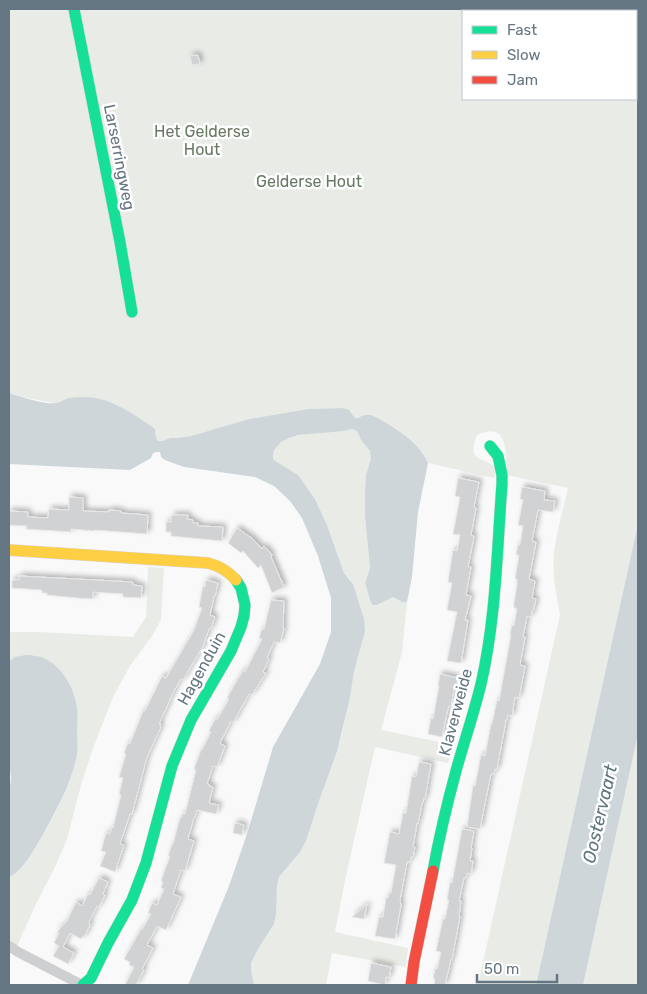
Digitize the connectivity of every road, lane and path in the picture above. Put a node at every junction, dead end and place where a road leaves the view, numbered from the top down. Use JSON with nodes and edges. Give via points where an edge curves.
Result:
{"nodes":[{"id":1,"x":74,"y":9,"type":"edge"},
{"id":2,"x":132,"y":312,"type":"dead end"},
{"id":3,"x":490,"y":446,"type":"dead end"},
{"id":4,"x":9,"y":550,"type":"edge"},
{"id":5,"x":9,"y":946,"type":"edge"},
{"id":6,"x":83,"y":985,"type":"edge"},
{"id":7,"x":411,"y":985,"type":"edge"}],
"edges":[{"from":1,"to":2,"type":"street","name":"Larserringweg"},
{"from":3,"to":7,"type":"street","name":"Klaverweide","via":[[498,456],[502,484],[488,646],[481,684],[440,835]]},
{"from":4,"to":6,"type":"street","name":"Hagenduin","via":[[208,563],[231,574],[244,598],[244,616],[237,639],[191,720],[172,766],[146,863],[132,900],[91,978]]},
{"from":5,"to":6,"type":"street"}]}
